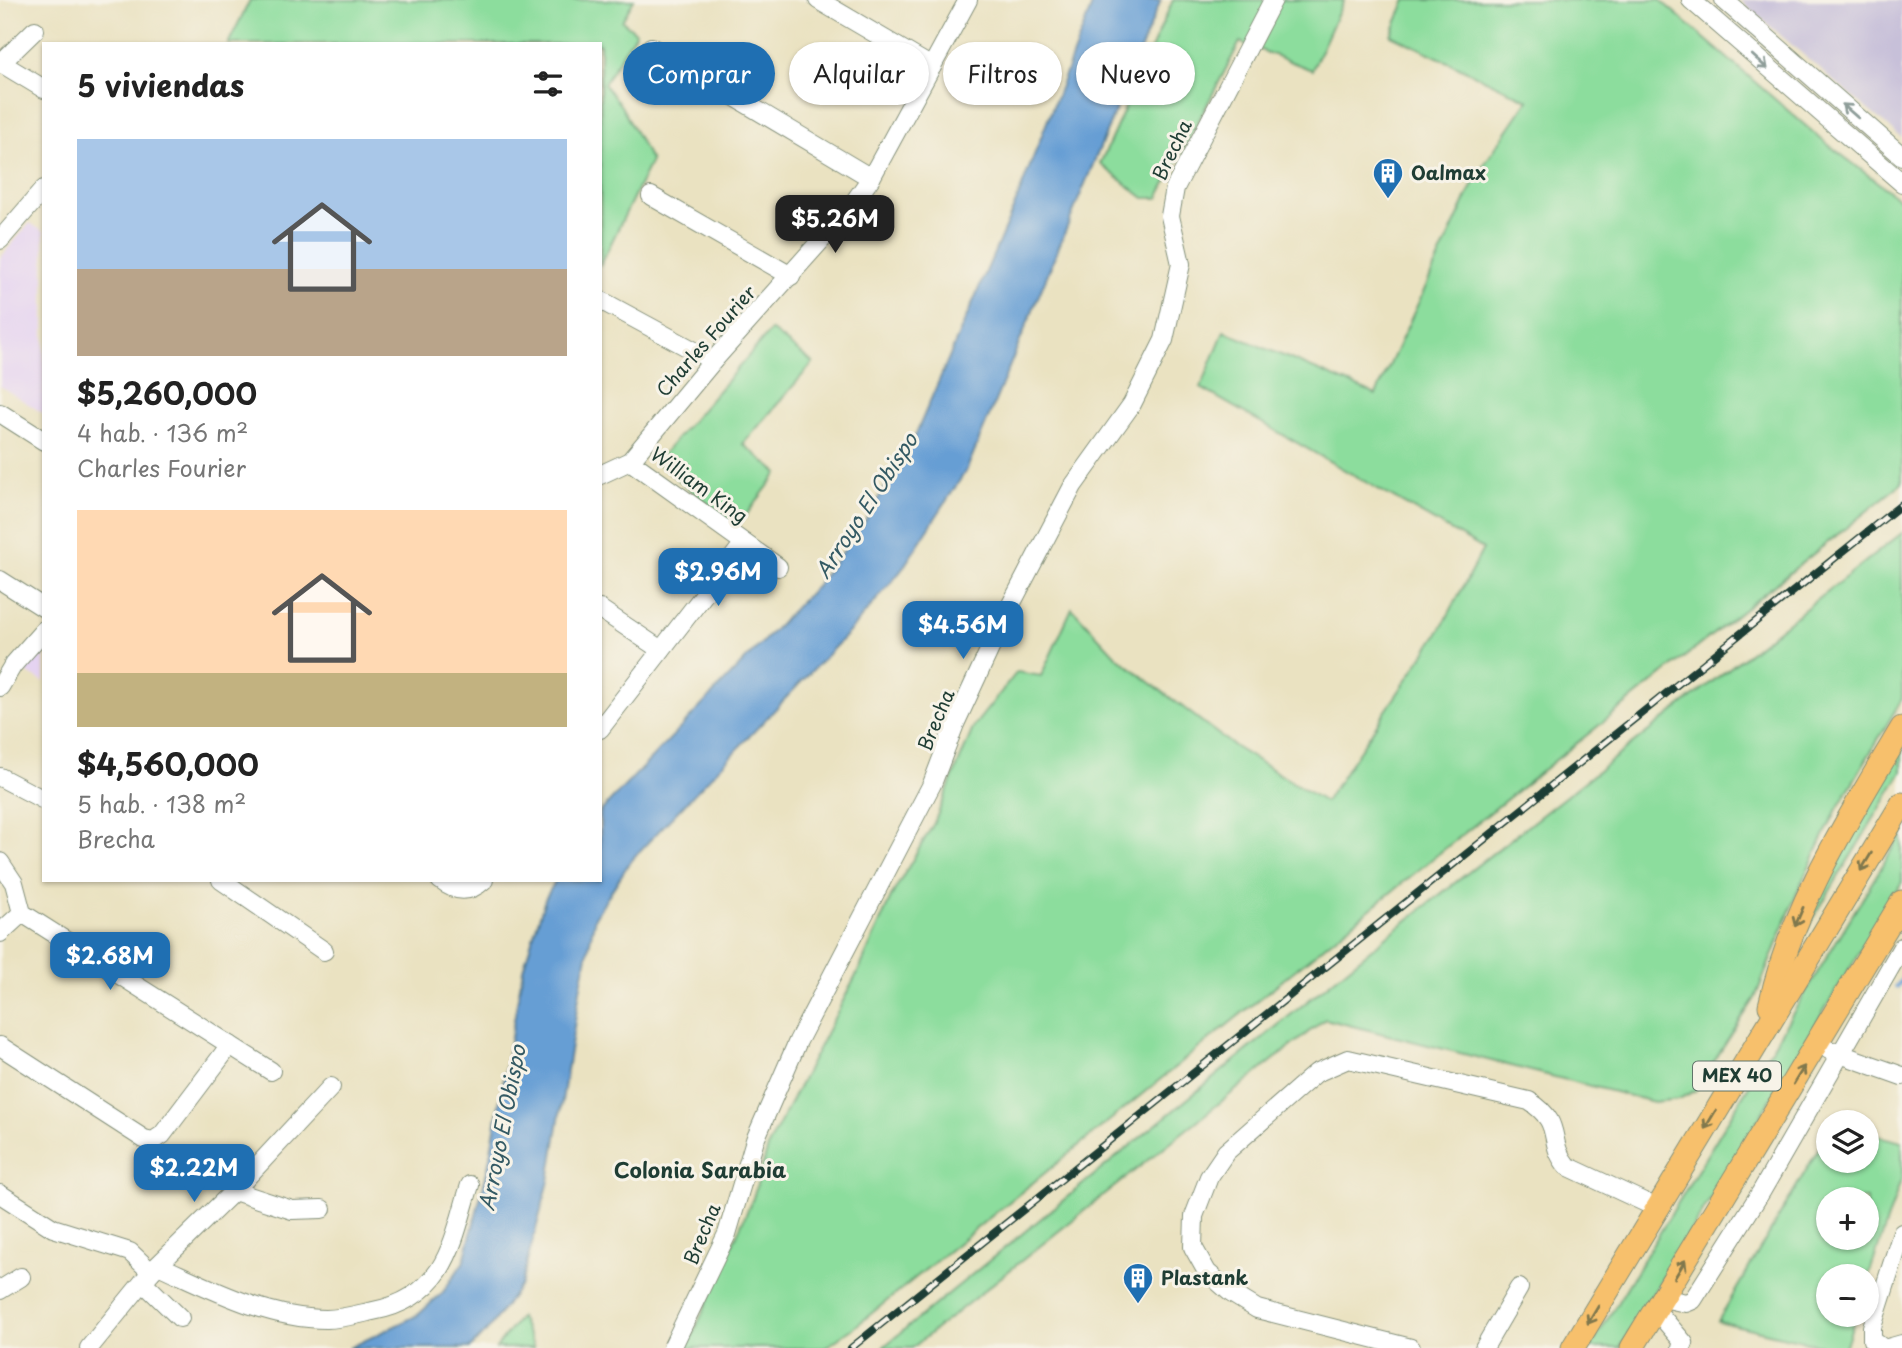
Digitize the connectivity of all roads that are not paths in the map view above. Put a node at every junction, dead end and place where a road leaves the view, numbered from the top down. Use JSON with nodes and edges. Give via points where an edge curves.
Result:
{"nodes":[{"id":1,"x":818,"y":0,"type":"edge"},
{"id":2,"x":968,"y":0,"type":"edge"},
{"id":3,"x":1273,"y":0,"type":"edge"},
{"id":4,"x":1691,"y":0,"type":"edge"},
{"id":5,"x":1724,"y":0,"type":"edge"},
{"id":6,"x":1746,"y":19,"type":"junction"},
{"id":7,"x":35,"y":30,"type":"dead end"},
{"id":8,"x":1732,"y":36,"type":"junction"},
{"id":9,"x":1,"y":64,"type":"edge"},
{"id":10,"x":932,"y":67,"type":"junction"},
{"id":11,"x":42,"y":88,"type":"edge"},
{"id":12,"x":748,"y":105,"type":"edge"},
{"id":13,"x":1902,"y":156,"type":"edge"},
{"id":14,"x":871,"y":178,"type":"junction"},
{"id":15,"x":1902,"y":183,"type":"edge"},
{"id":16,"x":651,"y":196,"type":"dead end"},
{"id":17,"x":37,"y":209,"type":"edge"},
{"id":18,"x":0,"y":240,"type":"edge"},
{"id":19,"x":791,"y":276,"type":"junction"},
{"id":20,"x":602,"y":300,"type":"dead end"},
{"id":21,"x":713,"y":361,"type":"junction"},
{"id":22,"x":0,"y":413,"type":"edge"},
{"id":23,"x":42,"y":440,"type":"edge"},
{"id":24,"x":630,"y":461,"type":"junction"},
{"id":25,"x":602,"y":474,"type":"edge"},
{"id":26,"x":744,"y":543,"type":"junction"},
{"id":27,"x":778,"y":567,"type":"dead end"},
{"id":28,"x":0,"y":580,"type":"edge"},
{"id":29,"x":42,"y":607,"type":"edge"},
{"id":30,"x":602,"y":610,"type":"edge"},
{"id":31,"x":42,"y":632,"type":"edge"},
{"id":32,"x":661,"y":650,"type":"junction"},
{"id":33,"x":0,"y":687,"type":"edge"},
{"id":34,"x":602,"y":726,"type":"edge"},
{"id":35,"x":1902,"y":728,"type":"edge"},
{"id":36,"x":0,"y":777,"type":"edge"},
{"id":37,"x":42,"y":799,"type":"edge"},
{"id":38,"x":1902,"y":804,"type":"edge"},
{"id":39,"x":0,"y":862,"type":"edge"},
{"id":40,"x":224,"y":882,"type":"edge"},
{"id":41,"x":444,"y":882,"type":"edge"},
{"id":42,"x":477,"y":885,"type":"edge"},
{"id":43,"x":1902,"y":902,"type":"edge"},
{"id":44,"x":22,"y":913,"type":"junction"},
{"id":45,"x":0,"y":933,"type":"edge"},
{"id":46,"x":1902,"y":947,"type":"edge"},
{"id":47,"x":324,"y":951,"type":"dead end"},
{"id":48,"x":1765,"y":1028,"type":"junction"},
{"id":49,"x":230,"y":1045,"type":"junction"},
{"id":50,"x":0,"y":1046,"type":"edge"},
{"id":51,"x":1816,"y":1046,"type":"junction"},
{"id":52,"x":1840,"y":1054,"type":"junction"},
{"id":53,"x":271,"y":1071,"type":"dead end"},
{"id":54,"x":1902,"y":1076,"type":"edge"},
{"id":55,"x":331,"y":1087,"type":"dead end"},
{"id":56,"x":470,"y":1185,"type":"dead end"},
{"id":57,"x":234,"y":1191,"type":"junction"},
{"id":58,"x":1,"y":1195,"type":"edge"},
{"id":59,"x":1657,"y":1208,"type":"junction"},
{"id":60,"x":322,"y":1209,"type":"dead end"},
{"id":61,"x":1902,"y":1233,"type":"edge"},
{"id":62,"x":151,"y":1273,"type":"junction"},
{"id":63,"x":21,"y":1277,"type":"dead end"},
{"id":64,"x":1519,"y":1287,"type":"dead end"},
{"id":65,"x":0,"y":1290,"type":"edge"},
{"id":66,"x":1659,"y":1303,"type":"junction"},
{"id":67,"x":180,"y":1318,"type":"dead end"},
{"id":68,"x":1902,"y":1344,"type":"edge"},
{"id":69,"x":89,"y":1348,"type":"edge"},
{"id":70,"x":672,"y":1348,"type":"edge"},
{"id":71,"x":1411,"y":1348,"type":"edge"},
{"id":72,"x":1484,"y":1348,"type":"edge"},
{"id":73,"x":1573,"y":1348,"type":"edge"},
{"id":74,"x":1632,"y":1348,"type":"edge"},
{"id":75,"x":1681,"y":1348,"type":"edge"},
{"id":76,"x":1886,"y":1348,"type":"edge"}],
"edges":[{"from":1,"to":10,"type":"street"},
{"from":2,"to":10,"type":"street","name":"Charles Fourier"},
{"from":3,"to":70,"type":"street","name":"Brecha","via":[[1175,188],[1170,215],[1181,264],[1164,340],[1154,363],[1132,404],[1073,486],[1006,614],[932,784],[793,1052],[755,1140],[727,1234]]},
{"from":4,"to":8,"type":"street"},
{"from":5,"to":6,"type":"street"},
{"from":6,"to":8,"type":"street"},
{"from":13,"to":6,"type":"street","one_way":true},
{"from":7,"to":9,"type":"street"},
{"from":8,"to":15,"type":"street","one_way":true},
{"from":9,"to":11,"type":"street"},
{"from":10,"to":14,"type":"street","name":"Charles Fourier"},
{"from":12,"to":14,"type":"street"},
{"from":14,"to":19,"type":"street","name":"Charles Fourier"},
{"from":16,"to":19,"type":"street"},
{"from":17,"to":18,"type":"street"},
{"from":19,"to":21,"type":"street","name":"Charles Fourier"},
{"from":20,"to":21,"type":"street"},
{"from":21,"to":24,"type":"street","name":"Charles Fourier"},
{"from":22,"to":23,"type":"street"},
{"from":24,"to":25,"type":"street"},
{"from":24,"to":26,"type":"street","name":"William King"},
{"from":26,"to":27,"type":"street","name":"William King"},
{"from":26,"to":32,"type":"street"},
{"from":28,"to":29,"type":"street"},
{"from":30,"to":32,"type":"street"},
{"from":31,"to":33,"type":"street"},
{"from":32,"to":34,"type":"street"},
{"from":35,"to":48,"type":"main road","one_way":true,"via":[[1838,836],[1805,903]]},
{"from":36,"to":37,"type":"street"},
{"from":38,"to":48,"type":"main road","number":"MEX 40","one_way":true},
{"from":39,"to":44,"type":"street","via":[[14,883]]},
{"from":40,"to":47,"type":"street"},
{"from":41,"to":42,"type":"street","via":[[461,891]]},
{"from":43,"to":51,"type":"main road","number":"MEX 40"},
{"from":44,"to":45,"type":"street"},
{"from":44,"to":49,"type":"street"},
{"from":46,"to":52,"type":"street"},
{"from":48,"to":59,"type":"main road","number":"MEX 40","one_way":true},
{"from":49,"to":50,"type":"street","via":[[153,1141]]},
{"from":49,"to":53,"type":"street"},
{"from":51,"to":52,"type":"street"},
{"from":66,"to":51,"type":"main road","number":"MEX 40","one_way":true},
{"from":52,"to":54,"type":"street"},
{"from":52,"to":66,"type":"street","via":[[1693,1300]]},
{"from":55,"to":57,"type":"street"},
{"from":56,"to":62,"type":"street","via":[[451,1247],[438,1271],[397,1306],[327,1320],[259,1307]]},
{"from":57,"to":60,"type":"street","via":[[292,1210]]},
{"from":57,"to":62,"type":"street"},
{"from":58,"to":62,"type":"street","via":[[53,1228],[130,1252]]},
{"from":59,"to":71,"type":"street","via":[[1567,1166],[1552,1121],[1529,1101],[1348,1059],[1316,1073],[1226,1152],[1209,1177],[1194,1216],[1193,1247],[1207,1272],[1257,1309]]},
{"from":59,"to":73,"type":"main road","number":"MEX 40","one_way":true},
{"from":61,"to":76,"type":"street","via":[[1872,1327],[1872,1340]]},
{"from":62,"to":67,"type":"street"},
{"from":62,"to":69,"type":"street"},
{"from":63,"to":65,"type":"street"},
{"from":64,"to":72,"type":"street"},
{"from":66,"to":74,"type":"main road","number":"MEX 40"},
{"from":66,"to":75,"type":"street","via":[[1684,1343]]},
{"from":68,"to":76,"type":"street"}]}
